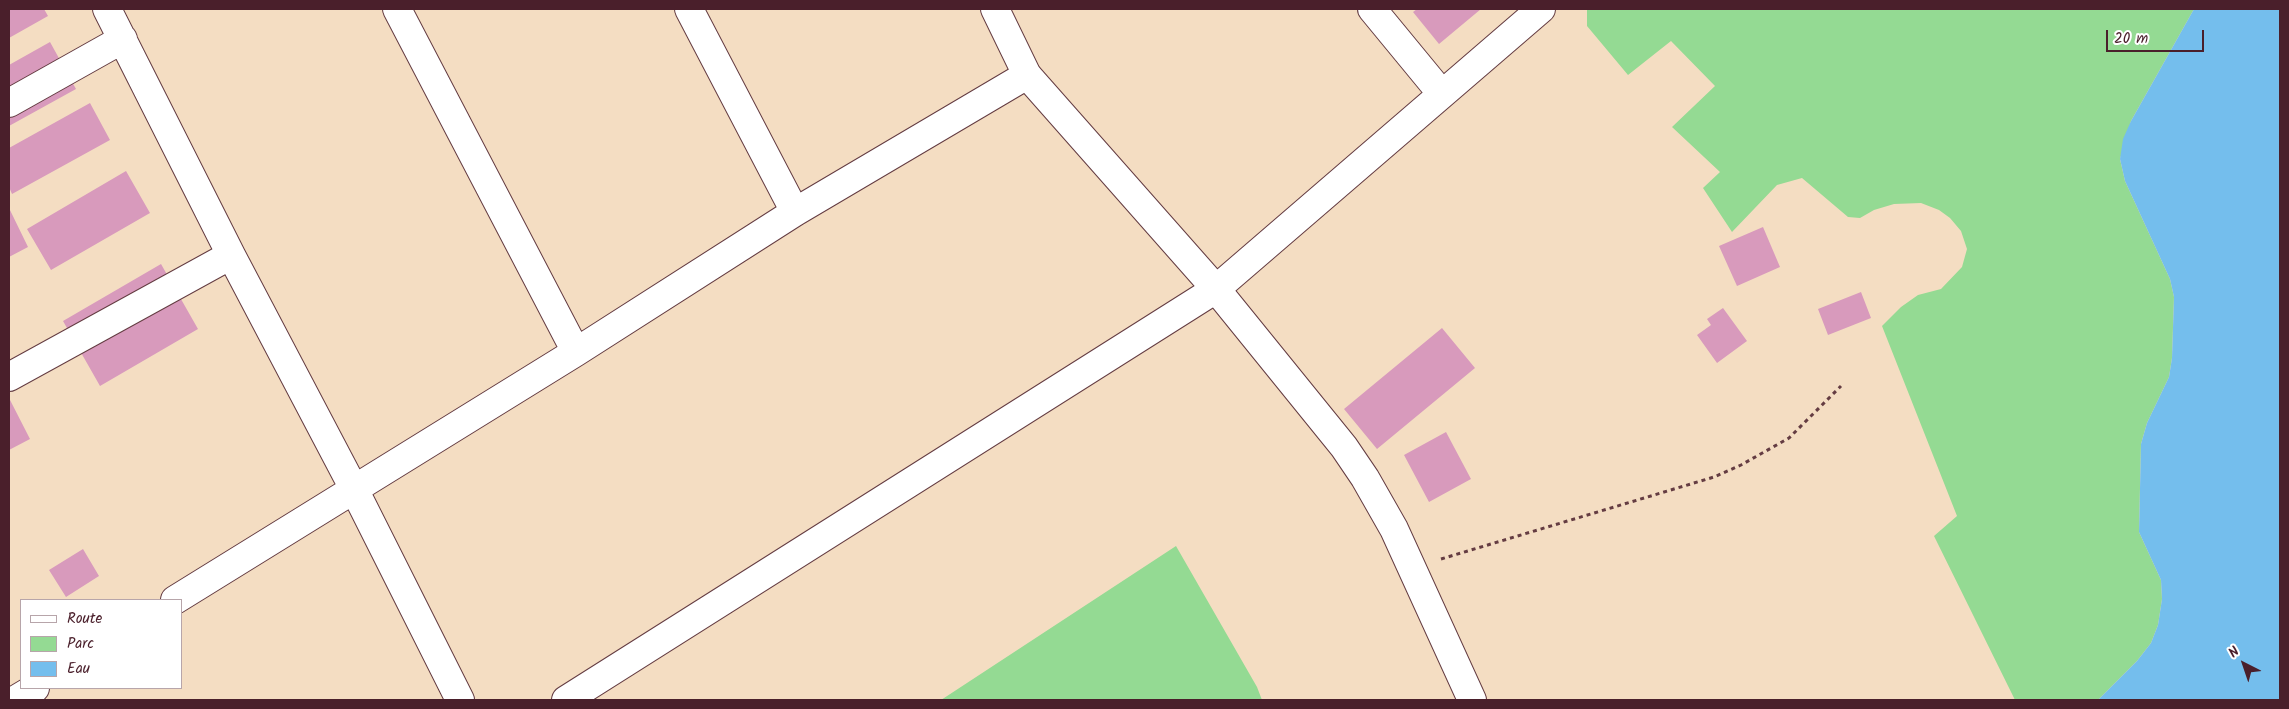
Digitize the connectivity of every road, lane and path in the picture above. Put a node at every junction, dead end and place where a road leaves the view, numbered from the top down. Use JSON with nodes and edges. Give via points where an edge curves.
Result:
{"nodes":[{"id":1,"x":107,"y":9,"type":"edge"},
{"id":2,"x":397,"y":9,"type":"edge"},
{"id":3,"x":689,"y":9,"type":"edge"},
{"id":4,"x":995,"y":9,"type":"edge"},
{"id":5,"x":1372,"y":9,"type":"edge"},
{"id":6,"x":1541,"y":9,"type":"edge"},
{"id":7,"x":123,"y":39,"type":"junction"},
{"id":8,"x":1027,"y":76,"type":"junction"},
{"id":9,"x":1442,"y":94,"type":"junction"},
{"id":10,"x":9,"y":103,"type":"edge"},
{"id":11,"x":795,"y":212,"type":"junction"},
{"id":12,"x":231,"y":255,"type":"junction"},
{"id":13,"x":1216,"y":289,"type":"junction"},
{"id":14,"x":576,"y":352,"type":"junction"},
{"id":15,"x":9,"y":377,"type":"edge"},
{"id":16,"x":1841,"y":386,"type":"dead end"},
{"id":17,"x":354,"y":489,"type":"junction"},
{"id":18,"x":1412,"y":568,"type":"junction"},
{"id":19,"x":178,"y":599,"type":"edge"},
{"id":20,"x":33,"y":689,"type":"edge"},
{"id":21,"x":15,"y":700,"type":"edge"},
{"id":22,"x":460,"y":700,"type":"edge"},
{"id":23,"x":566,"y":700,"type":"edge"},
{"id":24,"x":1472,"y":700,"type":"edge"}],
"edges":[{"from":1,"to":7,"type":"street"},
{"from":2,"to":14,"type":"street"},
{"from":3,"to":11,"type":"street"},
{"from":4,"to":8,"type":"street"},
{"from":5,"to":9,"type":"street"},
{"from":6,"to":9,"type":"street"},
{"from":7,"to":10,"type":"street"},
{"from":7,"to":12,"type":"street"},
{"from":8,"to":11,"type":"street"},
{"from":8,"to":13,"type":"street"},
{"from":9,"to":13,"type":"street"},
{"from":11,"to":14,"type":"street"},
{"from":12,"to":15,"type":"street"},
{"from":12,"to":17,"type":"street"},
{"from":13,"to":18,"type":"street","via":[[1344,447],[1374,495]]},
{"from":13,"to":23,"type":"street"},
{"from":14,"to":17,"type":"street"},
{"from":16,"to":18,"type":"path","via":[[1789,438],[1714,477]]},
{"from":17,"to":19,"type":"street"},
{"from":17,"to":22,"type":"street"},
{"from":18,"to":24,"type":"street"},
{"from":20,"to":21,"type":"street"}]}
